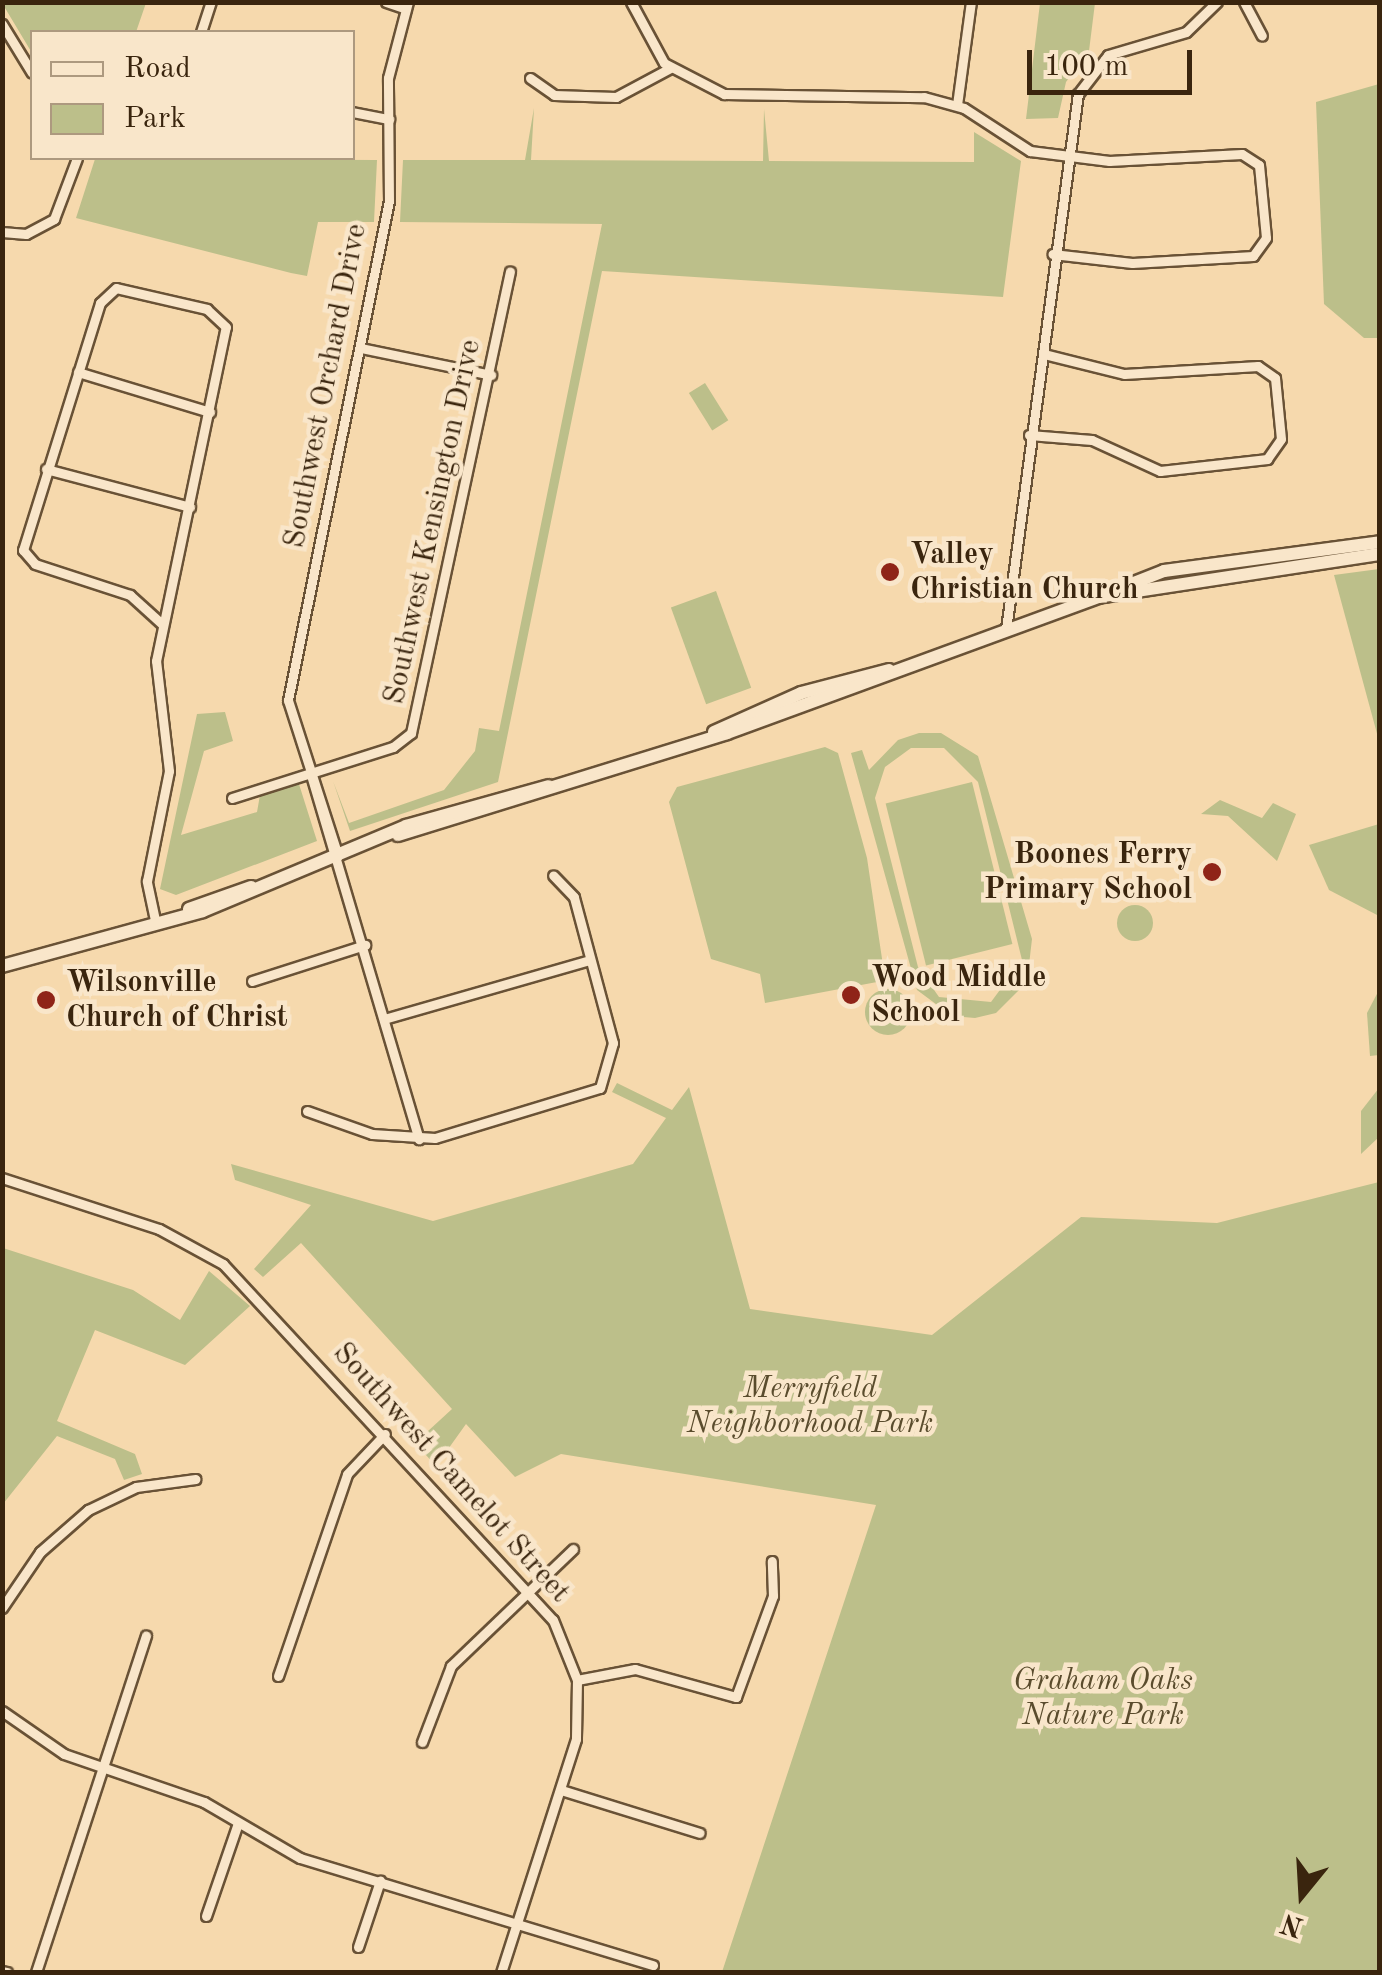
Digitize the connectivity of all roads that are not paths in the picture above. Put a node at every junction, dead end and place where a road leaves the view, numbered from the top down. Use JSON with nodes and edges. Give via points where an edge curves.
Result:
{"nodes":[{"id":1,"x":211,"y":2,"type":"edge"},
{"id":2,"x":386,"y":2,"type":"edge"},
{"id":3,"x":631,"y":2,"type":"edge"},
{"id":4,"x":971,"y":2,"type":"edge"},
{"id":5,"x":1216,"y":2,"type":"edge"},
{"id":6,"x":1244,"y":2,"type":"edge"},
{"id":7,"x":407,"y":6,"type":"edge"},
{"id":8,"x":2,"y":24,"type":"edge"},
{"id":9,"x":202,"y":30,"type":"edge"},
{"id":10,"x":1262,"y":36,"type":"dead end"},
{"id":11,"x":670,"y":68,"type":"junction"},
{"id":12,"x":30,"y":70,"type":"edge"},
{"id":13,"x":530,"y":78,"type":"dead end"},
{"id":14,"x":957,"y":105,"type":"junction"},
{"id":15,"x":355,"y":113,"type":"edge"},
{"id":16,"x":390,"y":119,"type":"junction"},
{"id":17,"x":1065,"y":155,"type":"junction"},
{"id":18,"x":77,"y":160,"type":"edge"},
{"id":19,"x":2,"y":232,"type":"edge"},
{"id":20,"x":1053,"y":254,"type":"junction"},
{"id":21,"x":510,"y":271,"type":"dead end"},
{"id":22,"x":361,"y":348,"type":"junction"},
{"id":23,"x":1044,"y":354,"type":"junction"},
{"id":24,"x":78,"y":372,"type":"junction"},
{"id":25,"x":491,"y":375,"type":"junction"},
{"id":26,"x":210,"y":412,"type":"junction"},
{"id":27,"x":1030,"y":435,"type":"junction"},
{"id":28,"x":46,"y":468,"type":"junction"},
{"id":29,"x":190,"y":507,"type":"junction"},
{"id":30,"x":1380,"y":542,"type":"edge"},
{"id":31,"x":1380,"y":554,"type":"edge"},
{"id":32,"x":1098,"y":597,"type":"junction"},
{"id":33,"x":162,"y":624,"type":"junction"},
{"id":34,"x":1006,"y":629,"type":"junction"},
{"id":35,"x":311,"y":775,"type":"junction"},
{"id":36,"x":232,"y":798,"type":"dead end"},
{"id":37,"x":338,"y":856,"type":"junction"},
{"id":38,"x":553,"y":875,"type":"dead end"},
{"id":39,"x":155,"y":920,"type":"junction"},
{"id":40,"x":364,"y":945,"type":"junction"},
{"id":41,"x":590,"y":960,"type":"junction"},
{"id":42,"x":2,"y":966,"type":"edge"},
{"id":43,"x":252,"y":981,"type":"dead end"},
{"id":44,"x":384,"y":1019,"type":"junction"},
{"id":45,"x":307,"y":1111,"type":"dead end"},
{"id":46,"x":419,"y":1139,"type":"junction"},
{"id":47,"x":2,"y":1178,"type":"edge"},
{"id":48,"x":385,"y":1434,"type":"junction"},
{"id":49,"x":195,"y":1480,"type":"dead end"},
{"id":50,"x":574,"y":1549,"type":"dead end"},
{"id":51,"x":772,"y":1561,"type":"dead end"},
{"id":52,"x":529,"y":1588,"type":"junction"},
{"id":53,"x":2,"y":1608,"type":"edge"},
{"id":54,"x":146,"y":1635,"type":"dead end"},
{"id":55,"x":278,"y":1676,"type":"dead end"},
{"id":56,"x":576,"y":1680,"type":"junction"},
{"id":57,"x":2,"y":1711,"type":"edge"},
{"id":58,"x":422,"y":1742,"type":"dead end"},
{"id":59,"x":101,"y":1765,"type":"junction"},
{"id":60,"x":561,"y":1790,"type":"junction"},
{"id":61,"x":238,"y":1822,"type":"junction"},
{"id":62,"x":700,"y":1833,"type":"dead end"},
{"id":63,"x":380,"y":1881,"type":"junction"},
{"id":64,"x":206,"y":1916,"type":"dead end"},
{"id":65,"x":517,"y":1922,"type":"junction"},
{"id":66,"x":358,"y":1947,"type":"dead end"},
{"id":67,"x":653,"y":1965,"type":"dead end"},
{"id":68,"x":36,"y":1972,"type":"edge"},
{"id":69,"x":501,"y":1972,"type":"edge"}],
"edges":[{"from":1,"to":9,"type":"street"},
{"from":2,"to":7,"type":"street"},
{"from":3,"to":11,"type":"street"},
{"from":4,"to":14,"type":"street"},
{"from":5,"to":17,"type":"street","via":[[1186,32],[1128,47],[1090,71]]},
{"from":6,"to":10,"type":"street"},
{"from":7,"to":16,"type":"street","name":"Southwest Orchard Drive","via":[[390,61]]},
{"from":8,"to":12,"type":"street"},
{"from":11,"to":13,"type":"street","via":[[616,97],[554,95]]},
{"from":11,"to":14,"type":"street","via":[[724,94],[893,93]]},
{"from":14,"to":17,"type":"street","via":[[1010,144]]},
{"from":15,"to":16,"type":"street"},
{"from":16,"to":22,"type":"street","name":"Southwest Orchard Drive","via":[[388,200]]},
{"from":17,"to":20,"type":"street"},
{"from":17,"to":20,"type":"street","via":[[1253,156],[1266,238],[1254,256],[1192,262]]},
{"from":18,"to":19,"type":"street","via":[[54,219],[26,234]]},
{"from":20,"to":23,"type":"street"},
{"from":21,"to":25,"type":"street","name":"Southwest Kensington Drive"},
{"from":22,"to":25,"type":"street"},
{"from":22,"to":35,"type":"street","name":"Southwest Orchard Drive","via":[[288,700]]},
{"from":23,"to":27,"type":"street"},
{"from":23,"to":27,"type":"street","via":[[1124,374],[1258,366],[1275,378],[1281,440],[1266,460],[1160,472],[1092,440]]},
{"from":24,"to":26,"type":"street"},
{"from":24,"to":26,"type":"street","via":[[106,293],[207,309],[226,327]]},
{"from":24,"to":28,"type":"street"},
{"from":25,"to":35,"type":"street","name":"Southwest Kensington Drive","via":[[416,722],[392,747]]},
{"from":26,"to":29,"type":"street"},
{"from":27,"to":34,"type":"street"},
{"from":28,"to":29,"type":"street"},
{"from":28,"to":33,"type":"street","via":[[24,539],[28,558],[115,588]]},
{"from":29,"to":33,"type":"street"},
{"from":30,"to":32,"type":"main road","via":[[1164,571]]},
{"from":31,"to":32,"type":"main road"},
{"from":32,"to":34,"type":"main road"},
{"from":33,"to":39,"type":"street","via":[[156,687],[168,770],[146,881]]},
{"from":34,"to":37,"type":"main road"},
{"from":35,"to":36,"type":"street","name":"Southwest Kensington Drive"},
{"from":35,"to":37,"type":"street","name":"Southwest Orchard Drive"},
{"from":37,"to":39,"type":"main road"},
{"from":37,"to":40,"type":"street","name":"Southwest Orchard Drive"},
{"from":38,"to":41,"type":"street","via":[[574,897]]},
{"from":39,"to":42,"type":"main road"},
{"from":40,"to":43,"type":"street"},
{"from":40,"to":44,"type":"street","name":"Southwest Orchard Drive"},
{"from":41,"to":44,"type":"street"},
{"from":41,"to":46,"type":"street","via":[[614,1043],[606,1082],[532,1115]]},
{"from":44,"to":46,"type":"street","name":"Southwest Orchard Drive"},
{"from":45,"to":46,"type":"street"},
{"from":47,"to":48,"type":"street","name":"Southwest Camelot Street","via":[[159,1229],[223,1264]]},
{"from":48,"to":52,"type":"street","name":"Southwest Camelot Street"},
{"from":48,"to":55,"type":"street","via":[[347,1474]]},
{"from":49,"to":53,"type":"street","via":[[136,1487],[88,1510],[40,1552]]},
{"from":50,"to":52,"type":"street"},
{"from":51,"to":56,"type":"street","via":[[773,1596],[736,1697],[636,1669]]},
{"from":52,"to":56,"type":"street","name":"Southwest Camelot Street"},
{"from":52,"to":58,"type":"street","via":[[451,1666]]},
{"from":54,"to":59,"type":"street"},
{"from":56,"to":60,"type":"street","name":"Southwest Camelot Street","via":[[576,1740]]},
{"from":57,"to":59,"type":"street","via":[[64,1754]]},
{"from":59,"to":61,"type":"street"},
{"from":59,"to":68,"type":"street"},
{"from":60,"to":62,"type":"street"},
{"from":60,"to":65,"type":"street","name":"Southwest Camelot Street"},
{"from":61,"to":63,"type":"street","via":[[300,1858]]},
{"from":61,"to":64,"type":"street"},
{"from":63,"to":65,"type":"street"},
{"from":63,"to":66,"type":"street"},
{"from":65,"to":67,"type":"street"},
{"from":65,"to":69,"type":"street","name":"Southwest Camelot Street"}]}
